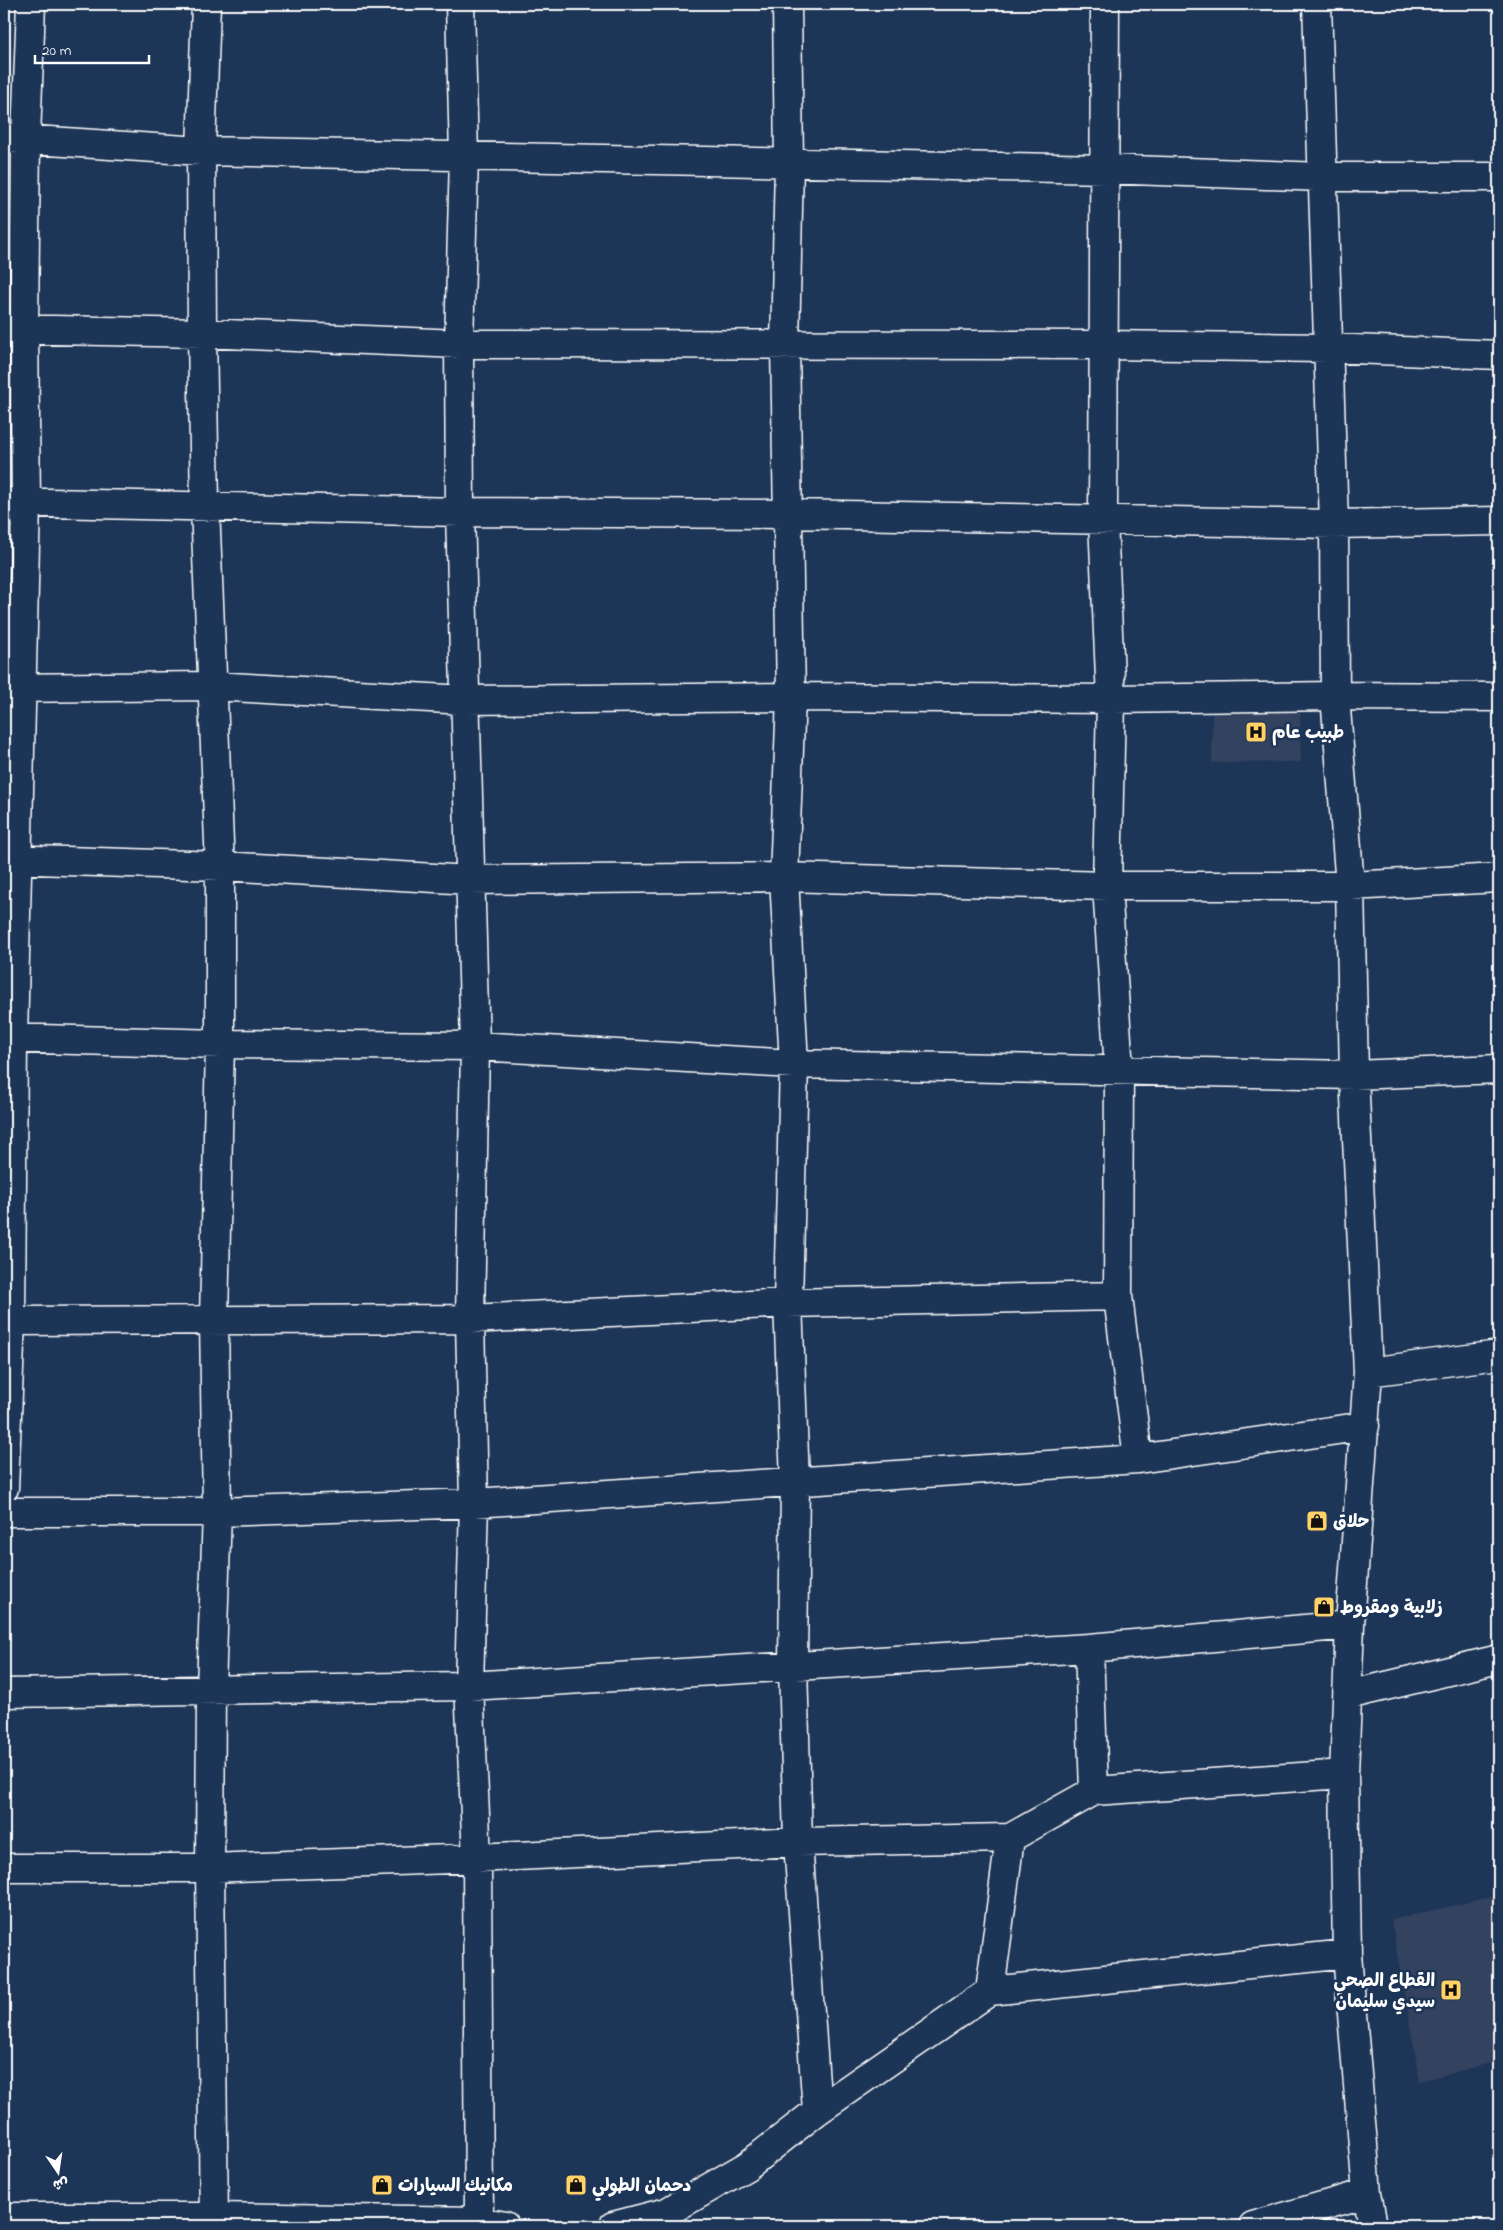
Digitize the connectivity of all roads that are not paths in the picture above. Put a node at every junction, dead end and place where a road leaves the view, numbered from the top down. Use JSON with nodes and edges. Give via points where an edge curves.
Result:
{"nodes":[{"id":1,"x":31,"y":4,"type":"edge"},
{"id":2,"x":206,"y":4,"type":"edge"},
{"id":3,"x":460,"y":4,"type":"edge"},
{"id":4,"x":787,"y":4,"type":"edge"},
{"id":5,"x":1105,"y":4,"type":"edge"},
{"id":6,"x":1317,"y":4,"type":"edge"},
{"id":7,"x":15,"y":138,"type":"edge"},
{"id":8,"x":201,"y":150,"type":"junction"},
{"id":9,"x":464,"y":156,"type":"junction"},
{"id":10,"x":789,"y":164,"type":"junction"},
{"id":11,"x":1105,"y":169,"type":"junction"},
{"id":12,"x":1322,"y":177,"type":"junction"},
{"id":13,"x":1499,"y":177,"type":"edge"},
{"id":14,"x":14,"y":329,"type":"edge"},
{"id":15,"x":202,"y":333,"type":"junction"},
{"id":16,"x":459,"y":344,"type":"junction"},
{"id":17,"x":785,"y":344,"type":"junction"},
{"id":18,"x":1103,"y":345,"type":"junction"},
{"id":19,"x":1329,"y":348,"type":"junction"},
{"id":20,"x":1499,"y":355,"type":"edge"},
{"id":21,"x":15,"y":503,"type":"edge"},
{"id":22,"x":205,"y":507,"type":"junction"},
{"id":23,"x":460,"y":512,"type":"junction"},
{"id":24,"x":788,"y":514,"type":"junction"},
{"id":25,"x":1103,"y":521,"type":"junction"},
{"id":26,"x":1499,"y":521,"type":"edge"},
{"id":27,"x":1334,"y":524,"type":"junction"},
{"id":28,"x":212,"y":686,"type":"junction"},
{"id":29,"x":13,"y":688,"type":"edge"},
{"id":30,"x":1335,"y":696,"type":"junction"},
{"id":31,"x":791,"y":697,"type":"junction"},
{"id":32,"x":1499,"y":697,"type":"edge"},
{"id":33,"x":1110,"y":699,"type":"junction"},
{"id":34,"x":466,"y":700,"type":"junction"},
{"id":35,"x":11,"y":860,"type":"edge"},
{"id":36,"x":220,"y":866,"type":"junction"},
{"id":37,"x":784,"y":877,"type":"junction"},
{"id":38,"x":1499,"y":878,"type":"edge"},
{"id":39,"x":471,"y":880,"type":"junction"},
{"id":40,"x":1107,"y":886,"type":"junction"},
{"id":41,"x":1350,"y":886,"type":"junction"},
{"id":42,"x":9,"y":1038,"type":"edge"},
{"id":43,"x":220,"y":1044,"type":"junction"},
{"id":44,"x":475,"y":1046,"type":"junction"},
{"id":45,"x":794,"y":1064,"type":"junction"},
{"id":46,"x":1499,"y":1069,"type":"edge"},
{"id":47,"x":1119,"y":1070,"type":"junction"},
{"id":48,"x":1354,"y":1075,"type":"junction"},
{"id":49,"x":1118,"y":1296,"type":"junction"},
{"id":50,"x":788,"y":1303,"type":"junction"},
{"id":51,"x":470,"y":1318,"type":"junction"},
{"id":52,"x":214,"y":1320,"type":"junction"},
{"id":53,"x":11,"y":1321,"type":"junction"},
{"id":54,"x":1499,"y":1355,"type":"edge"},
{"id":55,"x":1368,"y":1372,"type":"junction"},
{"id":56,"x":1364,"y":1426,"type":"junction"},
{"id":57,"x":1138,"y":1459,"type":"junction"},
{"id":58,"x":795,"y":1481,"type":"junction"},
{"id":59,"x":4,"y":1488,"type":"edge"},
{"id":60,"x":474,"y":1502,"type":"junction"},
{"id":61,"x":4,"y":1512,"type":"edge"},
{"id":62,"x":217,"y":1512,"type":"junction"},
{"id":63,"x":1350,"y":1625,"type":"junction"},
{"id":64,"x":1089,"y":1648,"type":"junction"},
{"id":65,"x":1499,"y":1659,"type":"edge"},
{"id":66,"x":793,"y":1666,"type":"junction"},
{"id":67,"x":469,"y":1686,"type":"junction"},
{"id":68,"x":211,"y":1689,"type":"junction"},
{"id":69,"x":4,"y":1693,"type":"edge"},
{"id":70,"x":1348,"y":1695,"type":"junction"},
{"id":71,"x":1344,"y":1774,"type":"junction"},
{"id":72,"x":1094,"y":1791,"type":"junction"},
{"id":73,"x":1010,"y":1838,"type":"junction"},
{"id":74,"x":798,"y":1842,"type":"junction"},
{"id":75,"x":477,"y":1858,"type":"junction"},
{"id":76,"x":4,"y":1868,"type":"edge"},
{"id":77,"x":210,"y":1868,"type":"junction"},
{"id":78,"x":1347,"y":1954,"type":"junction"},
{"id":79,"x":990,"y":1991,"type":"junction"},
{"id":80,"x":817,"y":2111,"type":"junction"},
{"id":81,"x":1367,"y":2193,"type":"junction"},
{"id":82,"x":4,"y":2217,"type":"edge"},
{"id":83,"x":214,"y":2222,"type":"edge"},
{"id":84,"x":492,"y":2224,"type":"edge"},
{"id":85,"x":613,"y":2226,"type":"edge"},
{"id":86,"x":1253,"y":2226,"type":"edge"},
{"id":87,"x":1373,"y":2226,"type":"edge"}],
"edges":[{"from":1,"to":7,"type":"street"},
{"from":2,"to":8,"type":"street"},
{"from":3,"to":9,"type":"street"},
{"from":4,"to":10,"type":"street"},
{"from":5,"to":11,"type":"street"},
{"from":6,"to":12,"type":"street"},
{"from":7,"to":8,"type":"street"},
{"from":7,"to":14,"type":"street"},
{"from":8,"to":9,"type":"street"},
{"from":8,"to":15,"type":"street"},
{"from":9,"to":10,"type":"street"},
{"from":9,"to":16,"type":"street"},
{"from":10,"to":11,"type":"street"},
{"from":10,"to":17,"type":"street"},
{"from":11,"to":12,"type":"street"},
{"from":11,"to":18,"type":"street"},
{"from":12,"to":13,"type":"street"},
{"from":12,"to":19,"type":"street"},
{"from":14,"to":15,"type":"street"},
{"from":14,"to":21,"type":"street"},
{"from":15,"to":16,"type":"street"},
{"from":15,"to":22,"type":"street"},
{"from":16,"to":17,"type":"street"},
{"from":16,"to":23,"type":"street"},
{"from":17,"to":18,"type":"street"},
{"from":17,"to":24,"type":"street"},
{"from":18,"to":19,"type":"street"},
{"from":18,"to":25,"type":"street"},
{"from":19,"to":20,"type":"street"},
{"from":19,"to":27,"type":"street"},
{"from":21,"to":22,"type":"street"},
{"from":21,"to":29,"type":"street"},
{"from":22,"to":23,"type":"street"},
{"from":22,"to":28,"type":"street"},
{"from":23,"to":24,"type":"street"},
{"from":23,"to":34,"type":"street"},
{"from":24,"to":25,"type":"street"},
{"from":24,"to":31,"type":"street"},
{"from":25,"to":27,"type":"street"},
{"from":25,"to":33,"type":"street"},
{"from":26,"to":27,"type":"street"},
{"from":27,"to":30,"type":"street"},
{"from":28,"to":29,"type":"street"},
{"from":28,"to":34,"type":"street"},
{"from":28,"to":36,"type":"street"},
{"from":29,"to":35,"type":"street"},
{"from":30,"to":32,"type":"street"},
{"from":30,"to":33,"type":"street"},
{"from":30,"to":41,"type":"street"},
{"from":31,"to":33,"type":"street"},
{"from":31,"to":34,"type":"street"},
{"from":31,"to":37,"type":"street"},
{"from":33,"to":40,"type":"street"},
{"from":34,"to":39,"type":"street"},
{"from":35,"to":36,"type":"street"},
{"from":35,"to":42,"type":"street"},
{"from":36,"to":39,"type":"street"},
{"from":36,"to":43,"type":"street"},
{"from":37,"to":39,"type":"street"},
{"from":37,"to":40,"type":"street"},
{"from":37,"to":45,"type":"street"},
{"from":38,"to":41,"type":"street"},
{"from":39,"to":44,"type":"street"},
{"from":40,"to":41,"type":"street"},
{"from":40,"to":47,"type":"street"},
{"from":41,"to":48,"type":"street"},
{"from":42,"to":43,"type":"street"},
{"from":42,"to":53,"type":"street"},
{"from":43,"to":44,"type":"street"},
{"from":43,"to":52,"type":"street"},
{"from":44,"to":45,"type":"street"},
{"from":44,"to":51,"type":"street"},
{"from":45,"to":47,"type":"street"},
{"from":45,"to":50,"type":"street"},
{"from":46,"to":48,"type":"street"},
{"from":47,"to":48,"type":"street"},
{"from":47,"to":49,"type":"street"},
{"from":48,"to":55,"type":"street"},
{"from":49,"to":50,"type":"street"},
{"from":49,"to":57,"type":"street"},
{"from":50,"to":51,"type":"street"},
{"from":50,"to":58,"type":"street"},
{"from":51,"to":52,"type":"street"},
{"from":51,"to":60,"type":"street"},
{"from":52,"to":53,"type":"street"},
{"from":52,"to":62,"type":"street"},
{"from":53,"to":59,"type":"street"},
{"from":54,"to":55,"type":"street"},
{"from":55,"to":56,"type":"street"},
{"from":56,"to":57,"type":"street"},
{"from":56,"to":63,"type":"street"},
{"from":57,"to":58,"type":"street"},
{"from":58,"to":60,"type":"street"},
{"from":58,"to":66,"type":"street"},
{"from":60,"to":62,"type":"street"},
{"from":60,"to":67,"type":"street"},
{"from":61,"to":62,"type":"street"},
{"from":62,"to":68,"type":"street"},
{"from":63,"to":64,"type":"street"},
{"from":63,"to":70,"type":"street"},
{"from":64,"to":66,"type":"street"},
{"from":64,"to":72,"type":"street"},
{"from":65,"to":70,"type":"street"},
{"from":66,"to":67,"type":"street"},
{"from":66,"to":74,"type":"street"},
{"from":67,"to":68,"type":"street"},
{"from":67,"to":75,"type":"street"},
{"from":68,"to":69,"type":"street"},
{"from":68,"to":77,"type":"street"},
{"from":70,"to":71,"type":"street"},
{"from":71,"to":72,"type":"street"},
{"from":71,"to":78,"type":"street"},
{"from":72,"to":73,"type":"street"},
{"from":73,"to":74,"type":"street"},
{"from":73,"to":79,"type":"street"},
{"from":74,"to":75,"type":"street"},
{"from":74,"to":80,"type":"street"},
{"from":75,"to":77,"type":"street"},
{"from":75,"to":84,"type":"street"},
{"from":76,"to":77,"type":"street"},
{"from":77,"to":83,"type":"street"},
{"from":78,"to":79,"type":"street"},
{"from":78,"to":81,"type":"street"},
{"from":79,"to":80,"type":"street"},
{"from":80,"to":85,"type":"street","via":[[747,2166],[667,2212]]},
{"from":81,"to":86,"type":"street"},
{"from":81,"to":87,"type":"street"},
{"from":82,"to":83,"type":"street"},
{"from":83,"to":84,"type":"street"}]}
